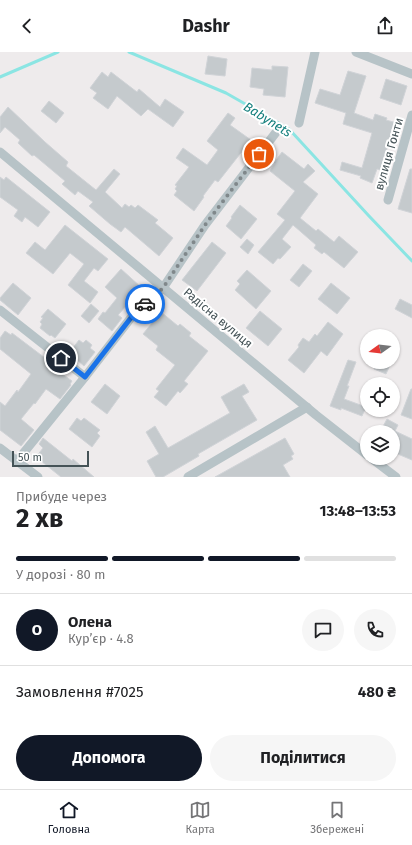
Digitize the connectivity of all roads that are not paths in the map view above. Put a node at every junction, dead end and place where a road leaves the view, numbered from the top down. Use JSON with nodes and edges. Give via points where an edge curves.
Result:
{"nodes":[{"id":1,"x":315,"y":52,"type":"edge"},
{"id":2,"x":356,"y":52,"type":"edge"},
{"id":3,"x":412,"y":74,"type":"edge"},
{"id":4,"x":412,"y":115,"type":"edge"},
{"id":5,"x":299,"y":123,"type":"dead end"},
{"id":6,"x":277,"y":131,"type":"dead end"},
{"id":7,"x":0,"y":152,"type":"edge"},
{"id":8,"x":388,"y":200,"type":"dead end"},
{"id":9,"x":163,"y":288,"type":"junction"},
{"id":10,"x":0,"y":310,"type":"edge"},
{"id":11,"x":85,"y":377,"type":"junction"},
{"id":12,"x":307,"y":407,"type":"junction"},
{"id":13,"x":0,"y":448,"type":"edge"},
{"id":14,"x":360,"y":449,"type":"edge"},
{"id":15,"x":17,"y":461,"type":"junction"},
{"id":16,"x":380,"y":465,"type":"edge"},
{"id":17,"x":38,"y":477,"type":"edge"},
{"id":18,"x":188,"y":477,"type":"edge"},
{"id":19,"x":396,"y":477,"type":"edge"}],
"edges":[{"from":1,"to":5,"type":"street"},
{"from":2,"to":3,"type":"street"},
{"from":4,"to":8,"type":"street","name":"вулиця Гонти"},
{"from":6,"to":9,"type":"street","via":[[205,225]]},
{"from":7,"to":9,"type":"street","name":"Радісна вулиця"},
{"from":9,"to":11,"type":"street","via":[[137,310]]},
{"from":9,"to":12,"type":"street","name":"Радісна вулиця"},
{"from":10,"to":11,"type":"street"},
{"from":11,"to":15,"type":"street"},
{"from":12,"to":14,"type":"street","name":"Радісна вулиця"},
{"from":12,"to":18,"type":"street"},
{"from":13,"to":15,"type":"street"},
{"from":15,"to":17,"type":"street"},
{"from":16,"to":19,"type":"street"}]}
